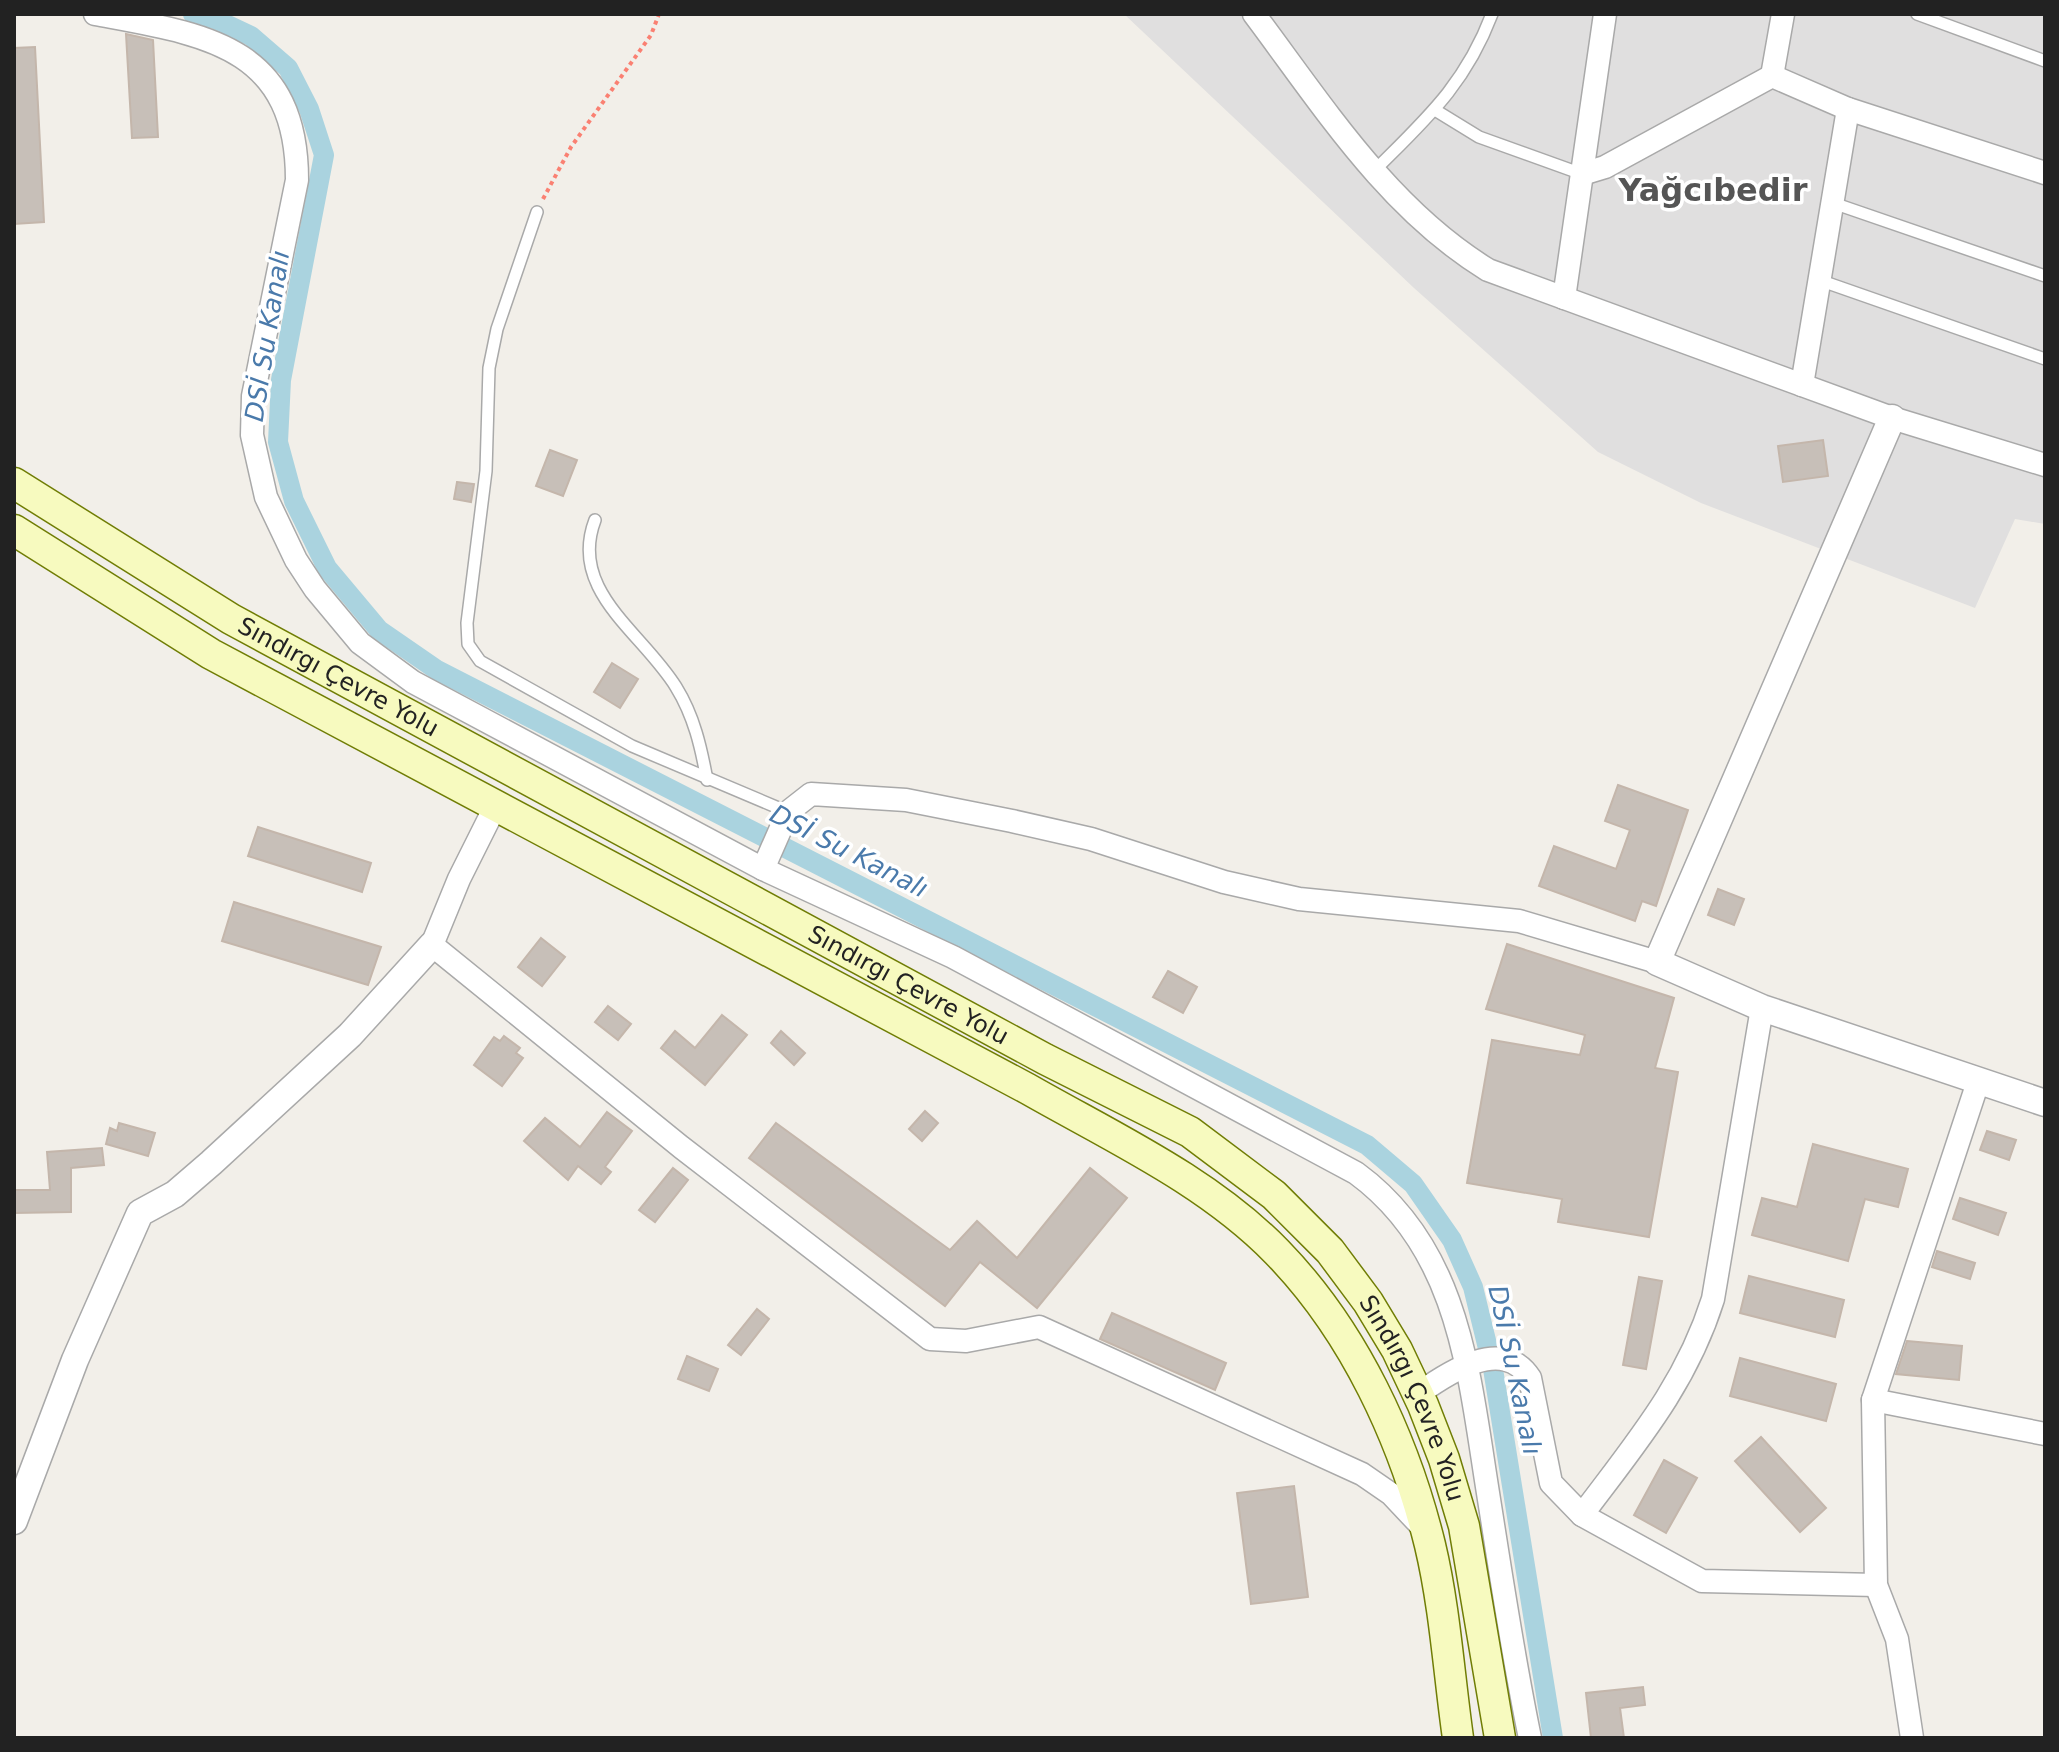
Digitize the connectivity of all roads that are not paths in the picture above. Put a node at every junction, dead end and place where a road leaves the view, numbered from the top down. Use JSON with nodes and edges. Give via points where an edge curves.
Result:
{"nodes":[{"id":1,"x":95,"y":14,"type":"edge"},
{"id":2,"x":1254,"y":14,"type":"edge"},
{"id":3,"x":1492,"y":14,"type":"edge"},
{"id":4,"x":1605,"y":14,"type":"edge"},
{"id":5,"x":1783,"y":14,"type":"edge"},
{"id":6,"x":1917,"y":14,"type":"edge"},
{"id":7,"x":2045,"y":61,"type":"edge"},
{"id":8,"x":1772,"y":76,"type":"junction"},
{"id":9,"x":1848,"y":109,"type":"junction"},
{"id":10,"x":1435,"y":110,"type":"junction"},
{"id":11,"x":1374,"y":171,"type":"junction"},
{"id":12,"x":2045,"y":173,"type":"edge"},
{"id":13,"x":1582,"y":174,"type":"junction"},
{"id":14,"x":1833,"y":203,"type":"junction"},
{"id":15,"x":537,"y":212,"type":"road end"},
{"id":16,"x":2045,"y":276,"type":"edge"},
{"id":17,"x":1819,"y":280,"type":"junction"},
{"id":18,"x":1564,"y":298,"type":"junction"},
{"id":19,"x":2045,"y":359,"type":"edge"},
{"id":20,"x":1802,"y":385,"type":"junction"},
{"id":21,"x":1892,"y":418,"type":"junction"},
{"id":22,"x":2045,"y":465,"type":"edge"},
{"id":23,"x":14,"y":483,"type":"edge"},
{"id":24,"x":595,"y":520,"type":"dead end"},
{"id":25,"x":14,"y":530,"type":"edge"},
{"id":26,"x":707,"y":780,"type":"junction"},
{"id":27,"x":495,"y":807,"type":"junction"},
{"id":28,"x":784,"y":822,"type":"junction"},
{"id":29,"x":675,"y":859,"type":"junction"},
{"id":30,"x":766,"y":861,"type":"junction"},
{"id":31,"x":432,"y":945,"type":"junction"},
{"id":32,"x":1657,"y":962,"type":"junction"},
{"id":33,"x":1762,"y":1008,"type":"junction"},
{"id":34,"x":1978,"y":1082,"type":"junction"},
{"id":35,"x":2045,"y":1103,"type":"edge"},
{"id":36,"x":1471,"y":1366,"type":"junction"},
{"id":37,"x":1418,"y":1394,"type":"junction"},
{"id":38,"x":1873,"y":1400,"type":"junction"},
{"id":39,"x":2045,"y":1434,"type":"edge"},
{"id":40,"x":1582,"y":1515,"type":"junction"},
{"id":41,"x":14,"y":1521,"type":"edge"},
{"id":42,"x":1426,"y":1531,"type":"junction"},
{"id":43,"x":1876,"y":1585,"type":"junction"},
{"id":44,"x":1458,"y":1738,"type":"edge"},
{"id":45,"x":1500,"y":1738,"type":"edge"},
{"id":46,"x":1530,"y":1738,"type":"edge"},
{"id":47,"x":1912,"y":1738,"type":"edge"}],
"edges":[{"from":1,"to":30,"type":"street","via":[[213,39],[256,69],[285,111],[297,180],[253,396],[252,435],[266,497],[296,560],[336,616],[360,643],[413,682]]},
{"from":2,"to":11,"type":"street"},
{"from":3,"to":10,"type":"lane","via":[[1479,49]]},
{"from":4,"to":13,"type":"street"},
{"from":5,"to":8,"type":"street"},
{"from":6,"to":7,"type":"lane"},
{"from":8,"to":9,"type":"street"},
{"from":8,"to":13,"type":"street","via":[[1605,167]]},
{"from":9,"to":12,"type":"street"},
{"from":9,"to":14,"type":"street"},
{"from":10,"to":11,"type":"lane"},
{"from":10,"to":13,"type":"lane","via":[[1479,137]]},
{"from":11,"to":18,"type":"street","via":[[1463,255],[1488,270]]},
{"from":13,"to":18,"type":"street"},
{"from":14,"to":16,"type":"lane"},
{"from":14,"to":17,"type":"street"},
{"from":15,"to":26,"type":"lane","via":[[489,368],[486,471],[468,644],[480,661],[632,746]]},
{"from":17,"to":19,"type":"lane"},
{"from":17,"to":20,"type":"street"},
{"from":18,"to":20,"type":"street"},
{"from":20,"to":21,"type":"street"},
{"from":21,"to":22,"type":"street"},
{"from":21,"to":32,"type":"street"},
{"from":23,"to":29,"type":"main road","name":"Sındırgı Çevre Yolu","via":[[231,619]]},
{"from":24,"to":26,"type":"lane","via":[[588,559],[596,587],[677,688],[695,725]]},
{"from":25,"to":27,"type":"main road","name":"Sındırgı Çevre Yolu","via":[[211,654]]},
{"from":26,"to":28,"type":"lane"},
{"from":27,"to":29,"type":"main road","via":[[517,795]]},
{"from":27,"to":31,"type":"street"},
{"from":27,"to":42,"type":"main road","name":"Sındırgı Çevre Yolu","via":[[1028,1089],[1227,1210],[1277,1252],[1347,1343],[1378,1397],[1413,1482]]},
{"from":28,"to":30,"type":"street"},
{"from":28,"to":32,"type":"street","via":[[801,799],[823,792],[906,800],[1091,839],[1262,892],[1519,921]]},
{"from":29,"to":37,"type":"main road","name":"Sındırgı Çevre Yolu","via":[[1045,1059],[1156,1113],[1223,1155],[1274,1195],[1330,1251],[1368,1302]]},
{"from":30,"to":36,"type":"street","via":[[1356,1173],[1397,1207],[1414,1229],[1442,1283]]},
{"from":31,"to":41,"type":"street","via":[[350,1035],[211,1163],[175,1194],[140,1213],[75,1360]]},
{"from":31,"to":42,"type":"street","via":[[930,1339],[966,1341],[1039,1327],[1362,1474],[1391,1494]]},
{"from":32,"to":33,"type":"street"},
{"from":33,"to":34,"type":"street"},
{"from":33,"to":40,"type":"street","via":[[1713,1299],[1701,1339],[1659,1413]]},
{"from":34,"to":35,"type":"street"},
{"from":34,"to":38,"type":"street"},
{"from":36,"to":37,"type":"street","via":[[1455,1368]]},
{"from":36,"to":40,"type":"street","via":[[1502,1357],[1520,1364],[1530,1378],[1551,1483]]},
{"from":36,"to":46,"type":"street"},
{"from":37,"to":45,"type":"main road","name":"Sındırgı Çevre Yolu","via":[[1464,1526]]},
{"from":38,"to":39,"type":"street"},
{"from":38,"to":43,"type":"street"},
{"from":40,"to":43,"type":"street","via":[[1702,1581]]},
{"from":42,"to":44,"type":"main road","name":"Sındırgı Çevre Yolu"},
{"from":43,"to":47,"type":"street","via":[[1897,1639]]}]}
